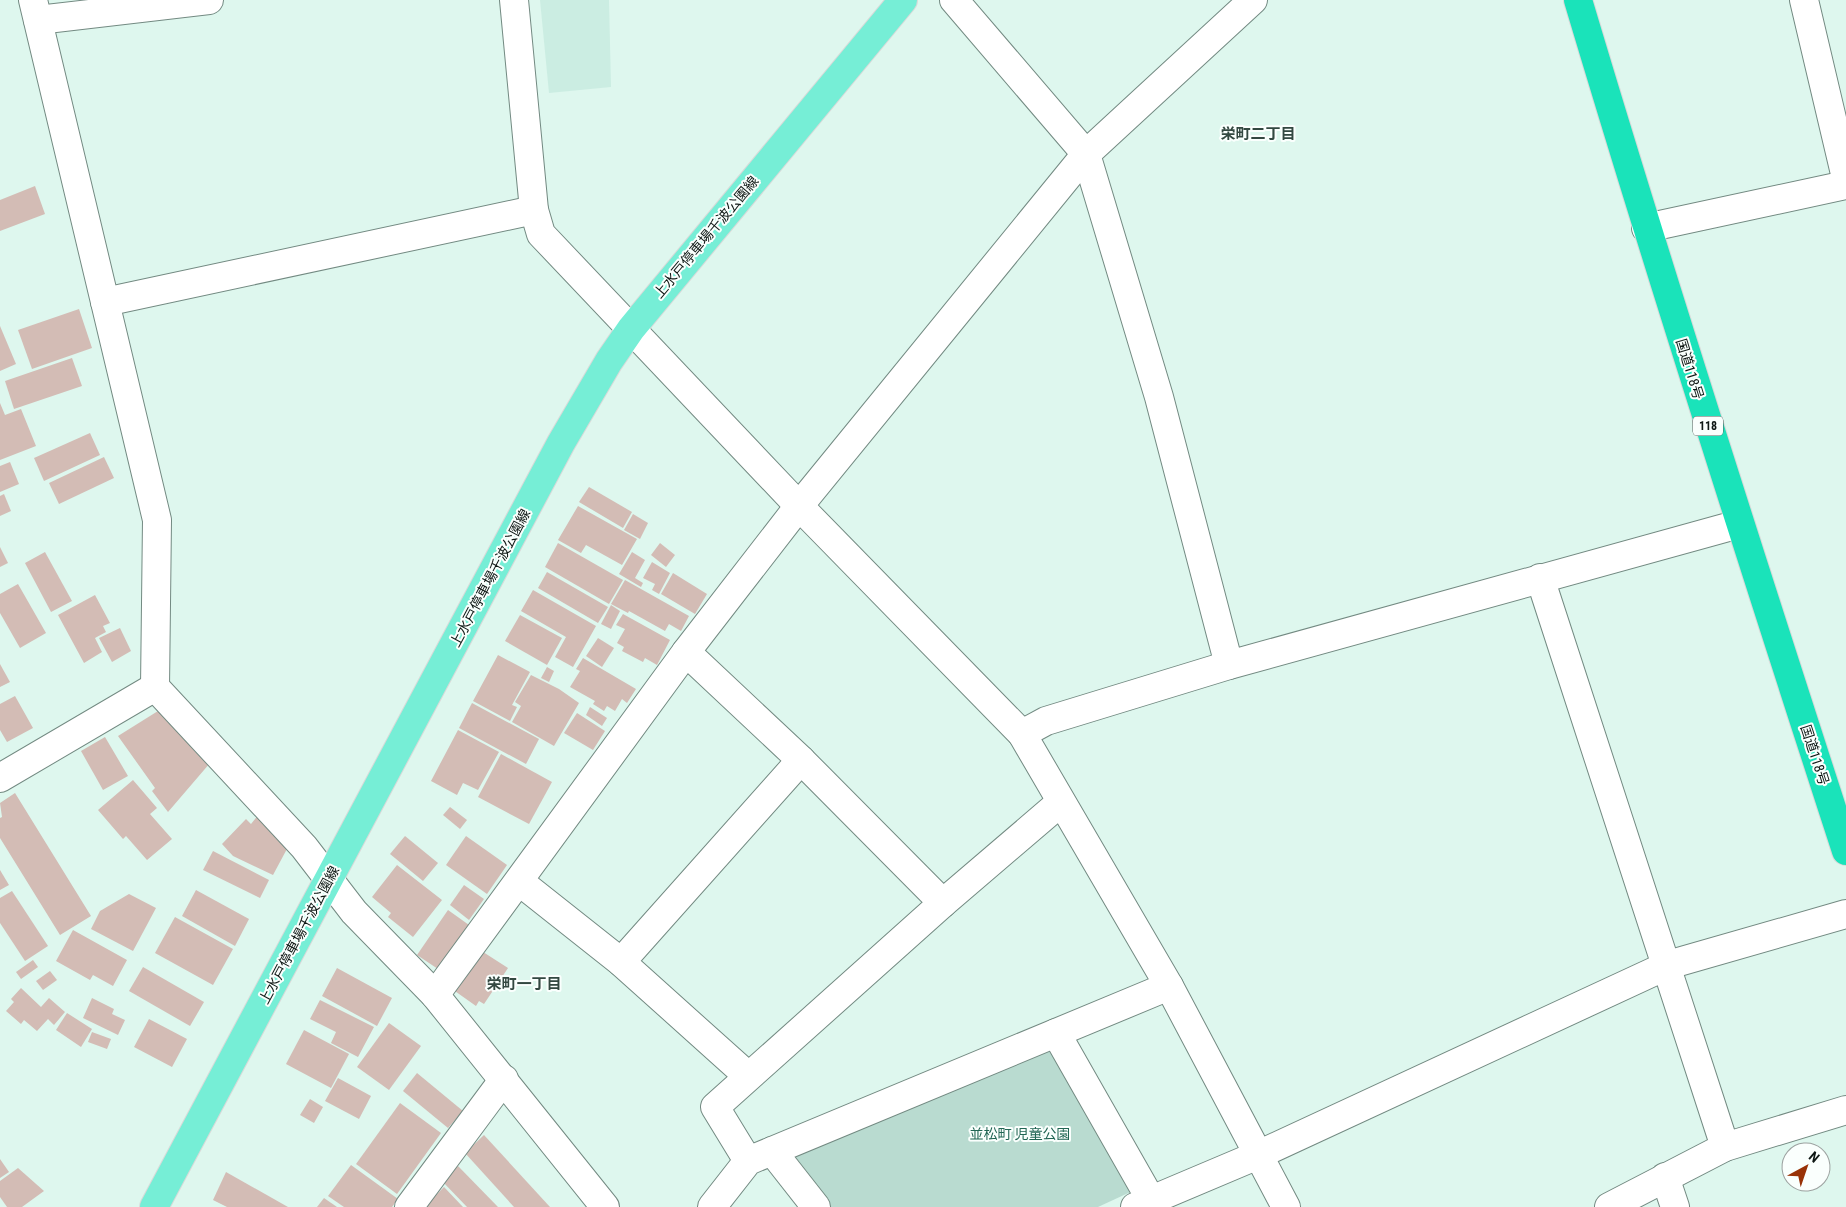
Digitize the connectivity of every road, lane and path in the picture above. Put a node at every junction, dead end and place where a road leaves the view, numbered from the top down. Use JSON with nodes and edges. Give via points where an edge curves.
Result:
{"nodes":[{"id":1,"x":209,"y":0,"type":"edge"},
{"id":2,"x":514,"y":0,"type":"edge"},
{"id":3,"x":903,"y":0,"type":"edge"},
{"id":4,"x":954,"y":0,"type":"edge"},
{"id":5,"x":1253,"y":0,"type":"edge"},
{"id":6,"x":1578,"y":0,"type":"edge"},
{"id":7,"x":1804,"y":0,"type":"edge"},
{"id":8,"x":35,"y":10,"type":"edge"},
{"id":9,"x":1086,"y":154,"type":"junction"},
{"id":10,"x":1846,"y":178,"type":"edge"},
{"id":11,"x":1846,"y":185,"type":"edge"},
{"id":12,"x":534,"y":210,"type":"junction"},
{"id":13,"x":1646,"y":228,"type":"junction"},
{"id":14,"x":105,"y":302,"type":"junction"},
{"id":15,"x":631,"y":329,"type":"junction"},
{"id":16,"x":799,"y":506,"type":"junction"},
{"id":17,"x":1739,"y":524,"type":"junction"},
{"id":18,"x":1540,"y":578,"type":"junction"},
{"id":19,"x":686,"y":652,"type":"junction"},
{"id":20,"x":1228,"y":665,"type":"junction"},
{"id":21,"x":156,"y":687,"type":"junction"},
{"id":22,"x":1022,"y":734,"type":"junction"},
{"id":23,"x":801,"y":760,"type":"junction"},
{"id":24,"x":2,"y":773,"type":"edge"},
{"id":25,"x":1061,"y":802,"type":"junction"},
{"id":26,"x":1846,"y":851,"type":"edge"},
{"id":27,"x":330,"y":879,"type":"junction"},
{"id":28,"x":520,"y":882,"type":"junction"},
{"id":29,"x":943,"y":903,"type":"junction"},
{"id":30,"x":1846,"y":914,"type":"edge"},
{"id":31,"x":621,"y":962,"type":"junction"},
{"id":32,"x":1668,"y":965,"type":"junction"},
{"id":33,"x":1169,"y":986,"type":"junction"},
{"id":34,"x":435,"y":995,"type":"junction"},
{"id":35,"x":1056,"y":1033,"type":"junction"},
{"id":36,"x":748,"y":1076,"type":"junction"},
{"id":37,"x":504,"y":1079,"type":"junction"},
{"id":38,"x":1846,"y":1110,"type":"edge"},
{"id":39,"x":1726,"y":1147,"type":"junction"},
{"id":40,"x":1258,"y":1155,"type":"junction"},
{"id":41,"x":760,"y":1156,"type":"junction"},
{"id":42,"x":1665,"y":1177,"type":"junction"},
{"id":43,"x":1143,"y":1204,"type":"edge"},
{"id":44,"x":154,"y":1207,"type":"edge"},
{"id":45,"x":409,"y":1207,"type":"edge"},
{"id":46,"x":605,"y":1207,"type":"edge"},
{"id":47,"x":712,"y":1207,"type":"edge"},
{"id":48,"x":816,"y":1207,"type":"edge"},
{"id":49,"x":1286,"y":1207,"type":"edge"},
{"id":50,"x":1609,"y":1207,"type":"edge"},
{"id":51,"x":1675,"y":1207,"type":"edge"}],
"edges":[{"from":1,"to":8,"type":"street"},
{"from":2,"to":12,"type":"street"},
{"from":3,"to":15,"type":"main road","name":"上水戸停車場千波公園線"},
{"from":4,"to":9,"type":"street"},
{"from":5,"to":9,"type":"street"},
{"from":6,"to":13,"type":"highway","name":"国道118号","number":"118"},
{"from":7,"to":10,"type":"street"},
{"from":8,"to":14,"type":"street"},
{"from":9,"to":16,"type":"street"},
{"from":9,"to":20,"type":"street","via":[[1159,397]]},
{"from":11,"to":13,"type":"street"},
{"from":12,"to":14,"type":"street"},
{"from":12,"to":15,"type":"street","via":[[541,234]]},
{"from":13,"to":17,"type":"highway","name":"国道118号","number":"118"},
{"from":14,"to":21,"type":"street","via":[[157,520]]},
{"from":15,"to":16,"type":"street"},
{"from":15,"to":27,"type":"main road","name":"上水戸停車場千波公園線","via":[[561,443]]},
{"from":16,"to":19,"type":"street"},
{"from":16,"to":22,"type":"street"},
{"from":17,"to":18,"type":"street"},
{"from":17,"to":26,"type":"highway","name":"国道118号","number":"118"},
{"from":18,"to":20,"type":"street"},
{"from":18,"to":32,"type":"street"},
{"from":19,"to":23,"type":"street"},
{"from":19,"to":28,"type":"street"},
{"from":20,"to":22,"type":"street","via":[[1046,721]]},
{"from":21,"to":24,"type":"street"},
{"from":21,"to":27,"type":"street","via":[[304,846]]},
{"from":22,"to":25,"type":"street"},
{"from":23,"to":29,"type":"street"},
{"from":23,"to":31,"type":"street"},
{"from":25,"to":29,"type":"street"},
{"from":25,"to":33,"type":"street"},
{"from":27,"to":34,"type":"street","via":[[354,912]]},
{"from":27,"to":44,"type":"main road","name":"上水戸停車場千波公園線"},
{"from":28,"to":31,"type":"street"},
{"from":28,"to":34,"type":"street"},
{"from":29,"to":36,"type":"street"},
{"from":30,"to":32,"type":"street"},
{"from":31,"to":36,"type":"street"},
{"from":32,"to":39,"type":"street"},
{"from":32,"to":40,"type":"street"},
{"from":33,"to":35,"type":"street"},
{"from":33,"to":40,"type":"street"},
{"from":34,"to":37,"type":"street"},
{"from":35,"to":41,"type":"street"},
{"from":35,"to":43,"type":"street"},
{"from":36,"to":41,"type":"street","via":[[716,1107]]},
{"from":37,"to":45,"type":"street"},
{"from":37,"to":46,"type":"street"},
{"from":38,"to":39,"type":"street"},
{"from":39,"to":42,"type":"street"},
{"from":40,"to":43,"type":"street"},
{"from":40,"to":49,"type":"street"},
{"from":41,"to":47,"type":"street"},
{"from":41,"to":48,"type":"street"},
{"from":42,"to":50,"type":"street"},
{"from":42,"to":51,"type":"street"}]}
